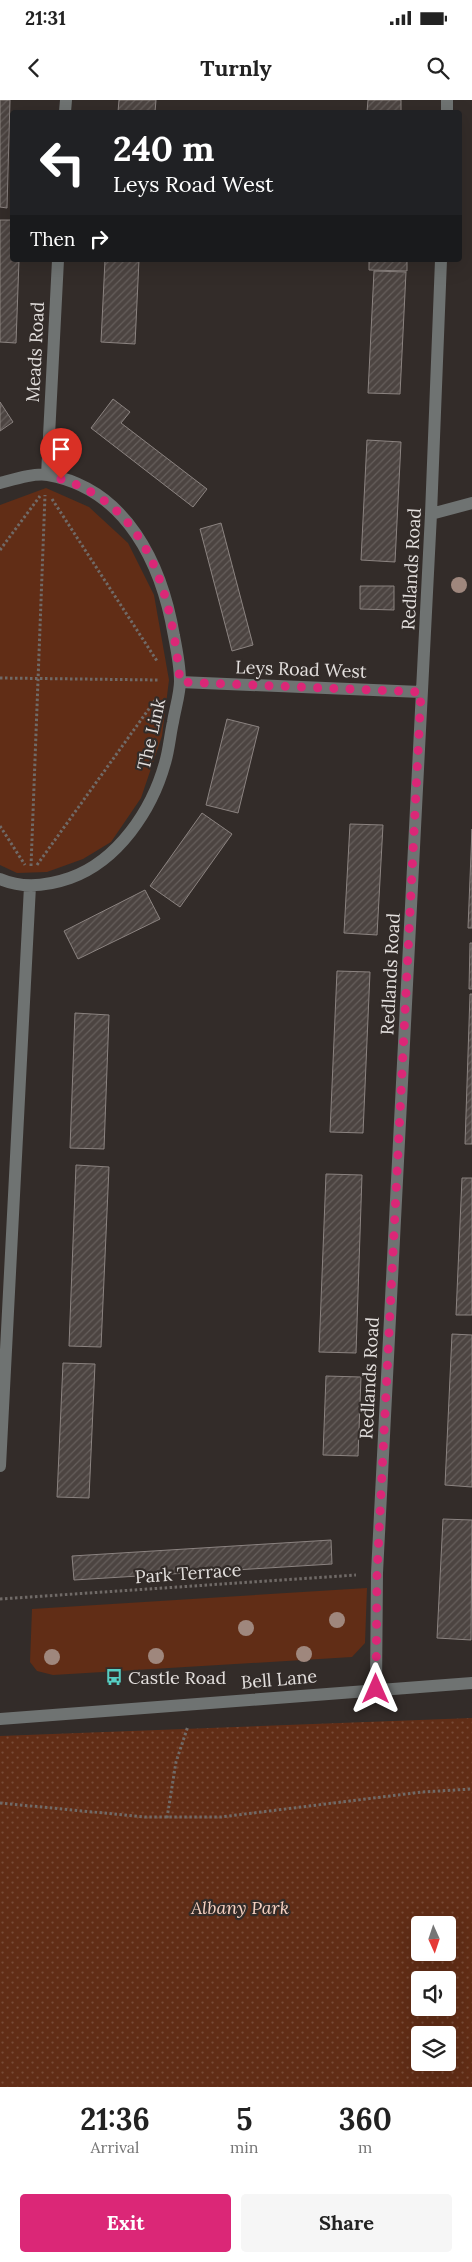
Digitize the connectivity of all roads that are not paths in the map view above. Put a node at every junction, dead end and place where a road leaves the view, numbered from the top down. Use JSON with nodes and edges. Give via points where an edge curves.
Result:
{"nodes":[{"id":1,"x":58,"y":262,"type":"edge"},
{"id":2,"x":441,"y":262,"type":"edge"},
{"id":3,"x":47,"y":475,"type":"junction"},
{"id":4,"x":0,"y":483,"type":"edge"},
{"id":5,"x":472,"y":506,"type":"edge"},
{"id":6,"x":432,"y":514,"type":"junction"},
{"id":7,"x":180,"y":682,"type":"junction"},
{"id":8,"x":421,"y":692,"type":"junction"},
{"id":9,"x":0,"y":879,"type":"edge"},
{"id":10,"x":30,"y":880,"type":"junction"},
{"id":11,"x":0,"y":1466,"type":"edge"},
{"id":12,"x":472,"y":1683,"type":"edge"},
{"id":13,"x":376,"y":1689,"type":"junction"},
{"id":14,"x":0,"y":1719,"type":"edge"}],
"edges":[{"from":1,"to":3,"type":"street","name":"Meads Road"},
{"from":2,"to":6,"type":"street","name":"Redlands Road"},
{"from":3,"to":4,"type":"street","name":"The Link"},
{"from":3,"to":7,"type":"street","name":"The Link","via":[[104,498],[136,533],[160,579],[170,611]]},
{"from":5,"to":6,"type":"street"},
{"from":6,"to":8,"type":"street","name":"Redlands Road"},
{"from":7,"to":8,"type":"street","name":"Leys Road West"},
{"from":7,"to":10,"type":"street","name":"The Link","via":[[165,763],[144,812],[126,838],[81,874],[57,882]]},
{"from":8,"to":13,"type":"street","name":"Redlands Road","via":[[377,1574]]},
{"from":9,"to":10,"type":"street","name":"The Link"},
{"from":10,"to":11,"type":"street"},
{"from":12,"to":13,"type":"street","name":"Bell Lane"},
{"from":13,"to":14,"type":"street","name":"Bell Lane"}]}
